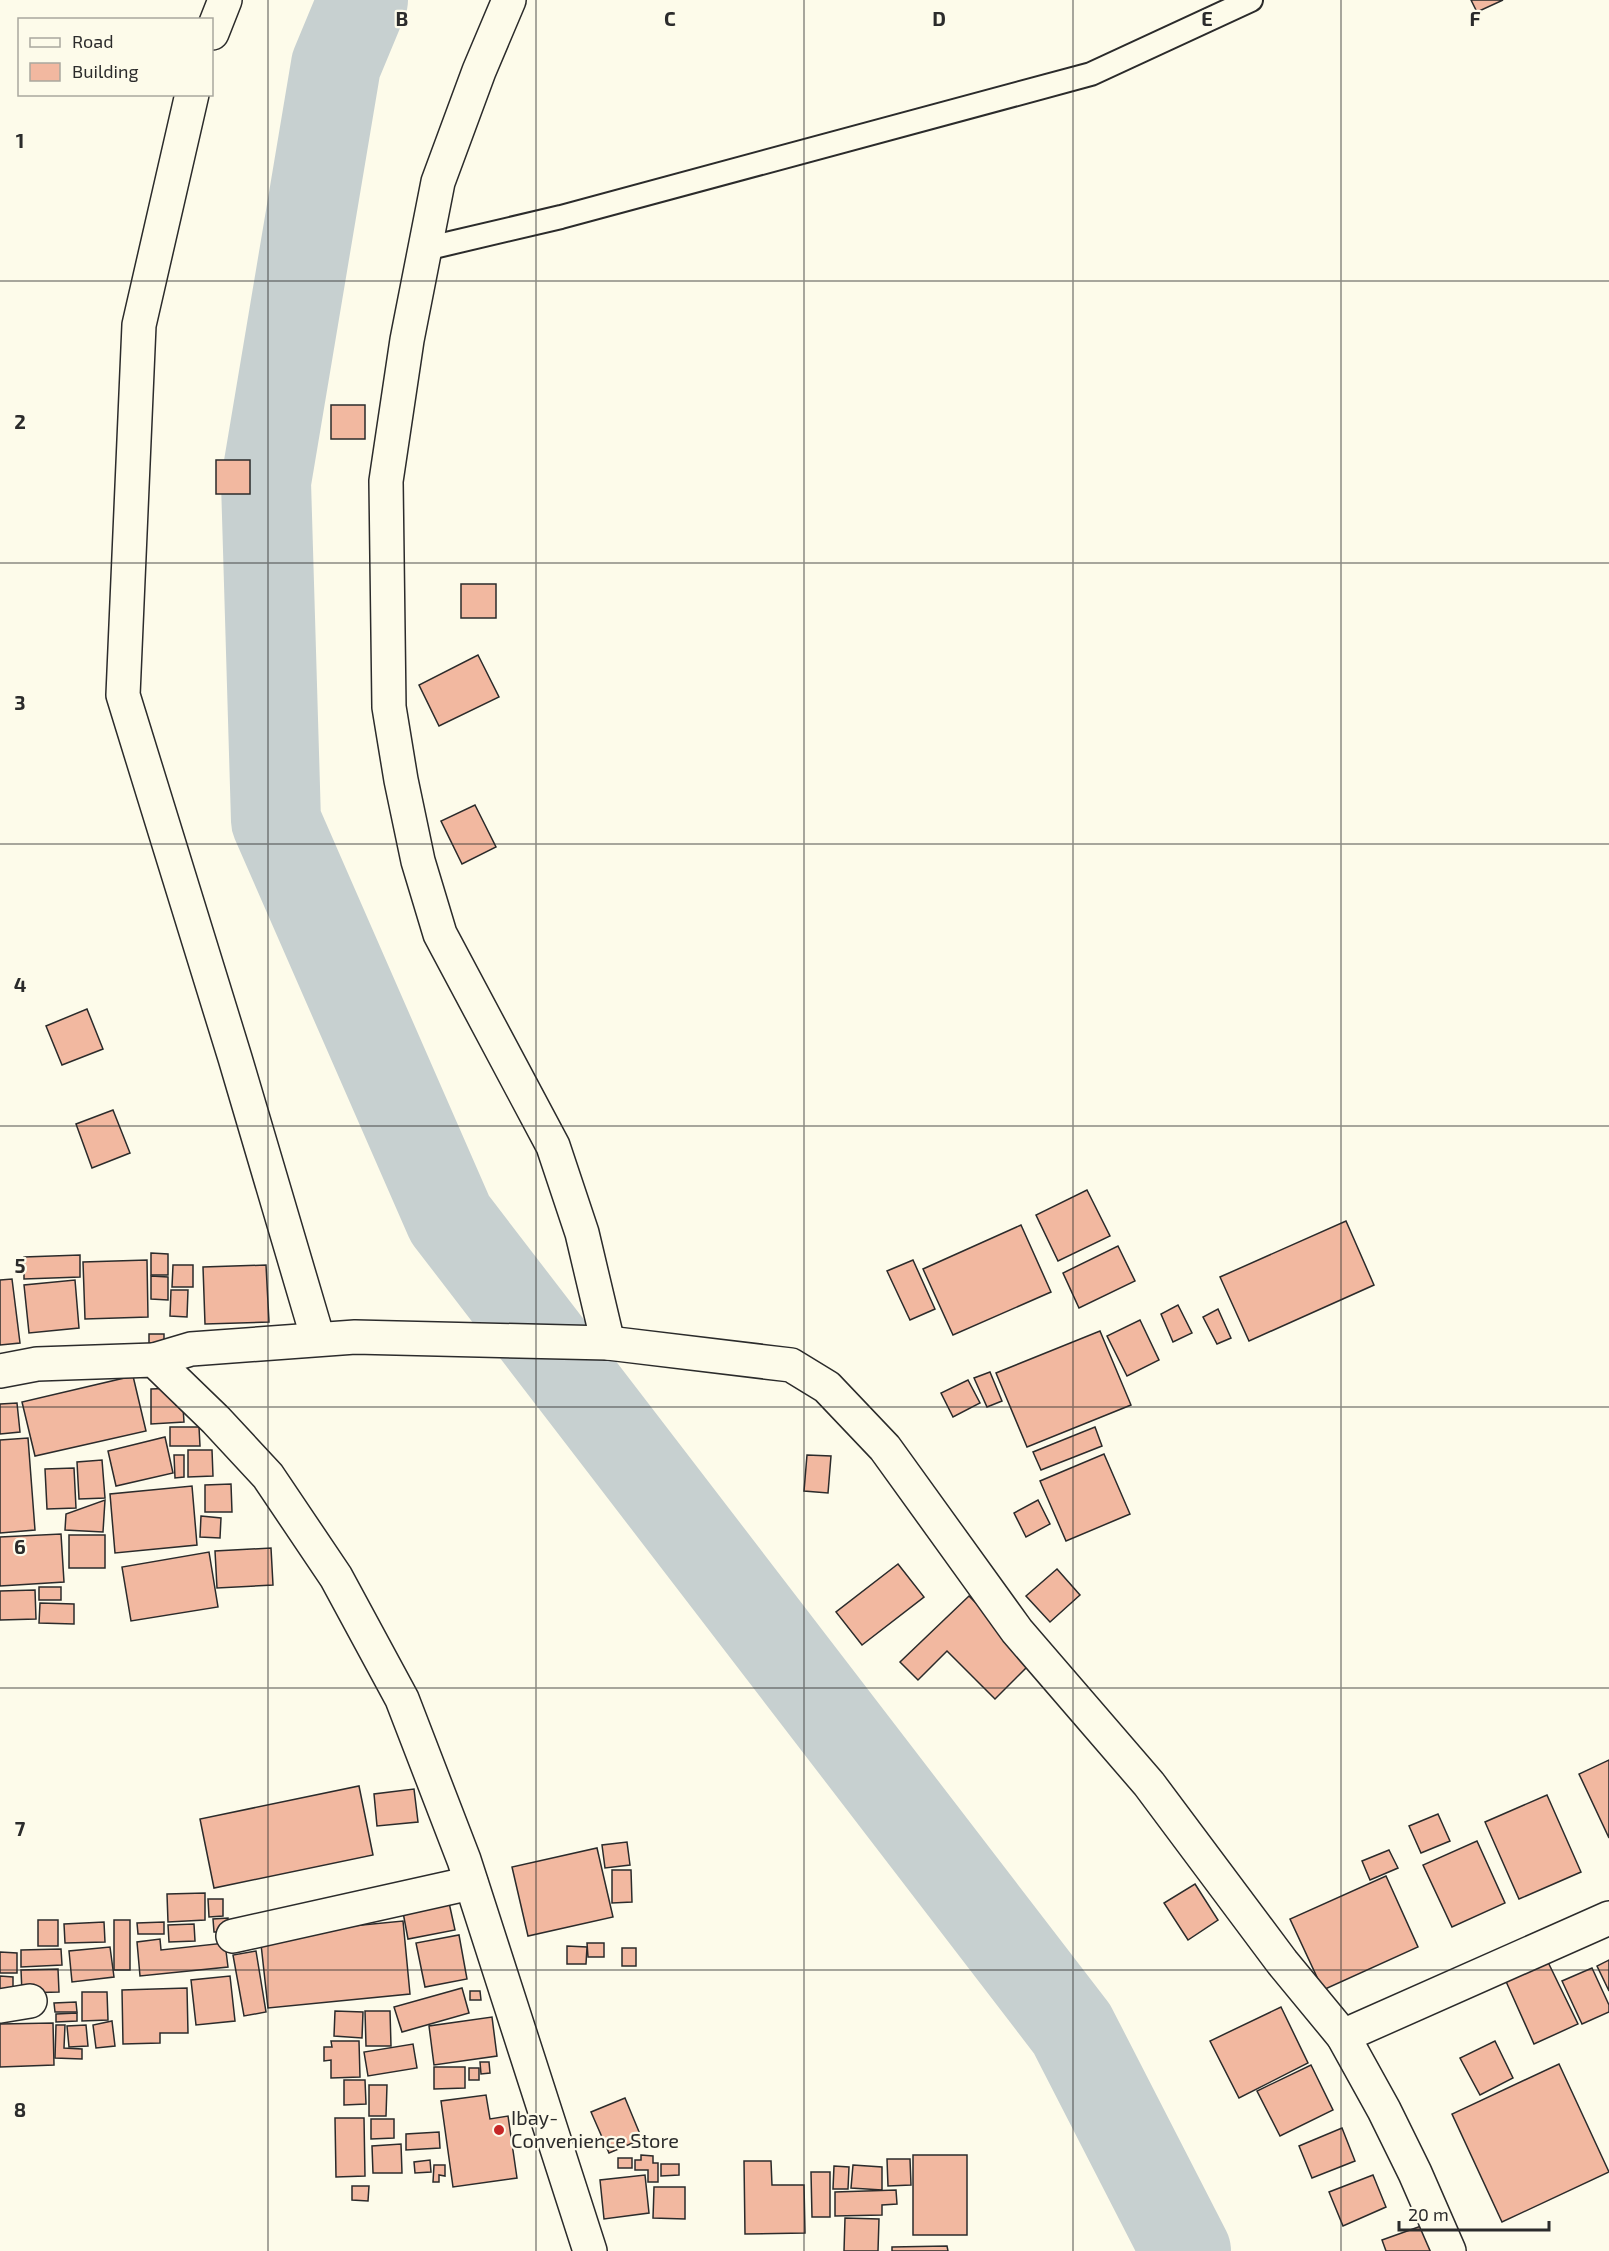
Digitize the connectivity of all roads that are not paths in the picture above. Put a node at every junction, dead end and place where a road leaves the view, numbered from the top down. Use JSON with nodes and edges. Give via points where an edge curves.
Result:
{"nodes":[{"id":1,"x":225,"y":0,"type":"edge"},
{"id":2,"x":510,"y":0,"type":"edge"},
{"id":3,"x":1251,"y":0,"type":"edge"},
{"id":4,"x":213,"y":30,"type":"edge"},
{"id":5,"x":192,"y":96,"type":"edge"},
{"id":6,"x":425,"y":249,"type":"junction"},
{"id":7,"x":318,"y":1339,"type":"junction"},
{"id":8,"x":608,"y":1343,"type":"junction"},
{"id":9,"x":154,"y":1360,"type":"junction"},
{"id":10,"x":0,"y":1371,"type":"edge"},
{"id":11,"x":471,"y":1883,"type":"junction"},
{"id":12,"x":1609,"y":1918,"type":"edge"},
{"id":13,"x":233,"y":1936,"type":"dead end"},
{"id":14,"x":1343,"y":2036,"type":"junction"},
{"id":15,"x":590,"y":2251,"type":"edge"},
{"id":16,"x":1449,"y":2251,"type":"edge"}],
"edges":[{"from":1,"to":4,"type":"street"},
{"from":2,"to":6,"type":"street","via":[[438,182]]},
{"from":3,"to":6,"type":"lane","via":[[1090,74],[572,214]]},
{"from":5,"to":7,"type":"street","via":[[139,325],[123,695]]},
{"from":6,"to":8,"type":"street","via":[[386,481],[389,707],[401,780],[418,861],[440,934],[554,1146],[582,1233]]},
{"from":7,"to":8,"type":"street"},
{"from":7,"to":9,"type":"street","via":[[191,1349]]},
{"from":8,"to":14,"type":"street","via":[[791,1365],[827,1388],[885,1448],[1017,1631],[1149,1784],[1282,1962]]},
{"from":9,"to":10,"type":"street","via":[[37,1364]]},
{"from":9,"to":11,"type":"street","via":[[268,1476],[336,1577],[402,1700]]},
{"from":11,"to":13,"type":"street"},
{"from":11,"to":15,"type":"street"},
{"from":12,"to":14,"type":"street"},
{"from":14,"to":16,"type":"street","via":[[1384,2110]]}]}
